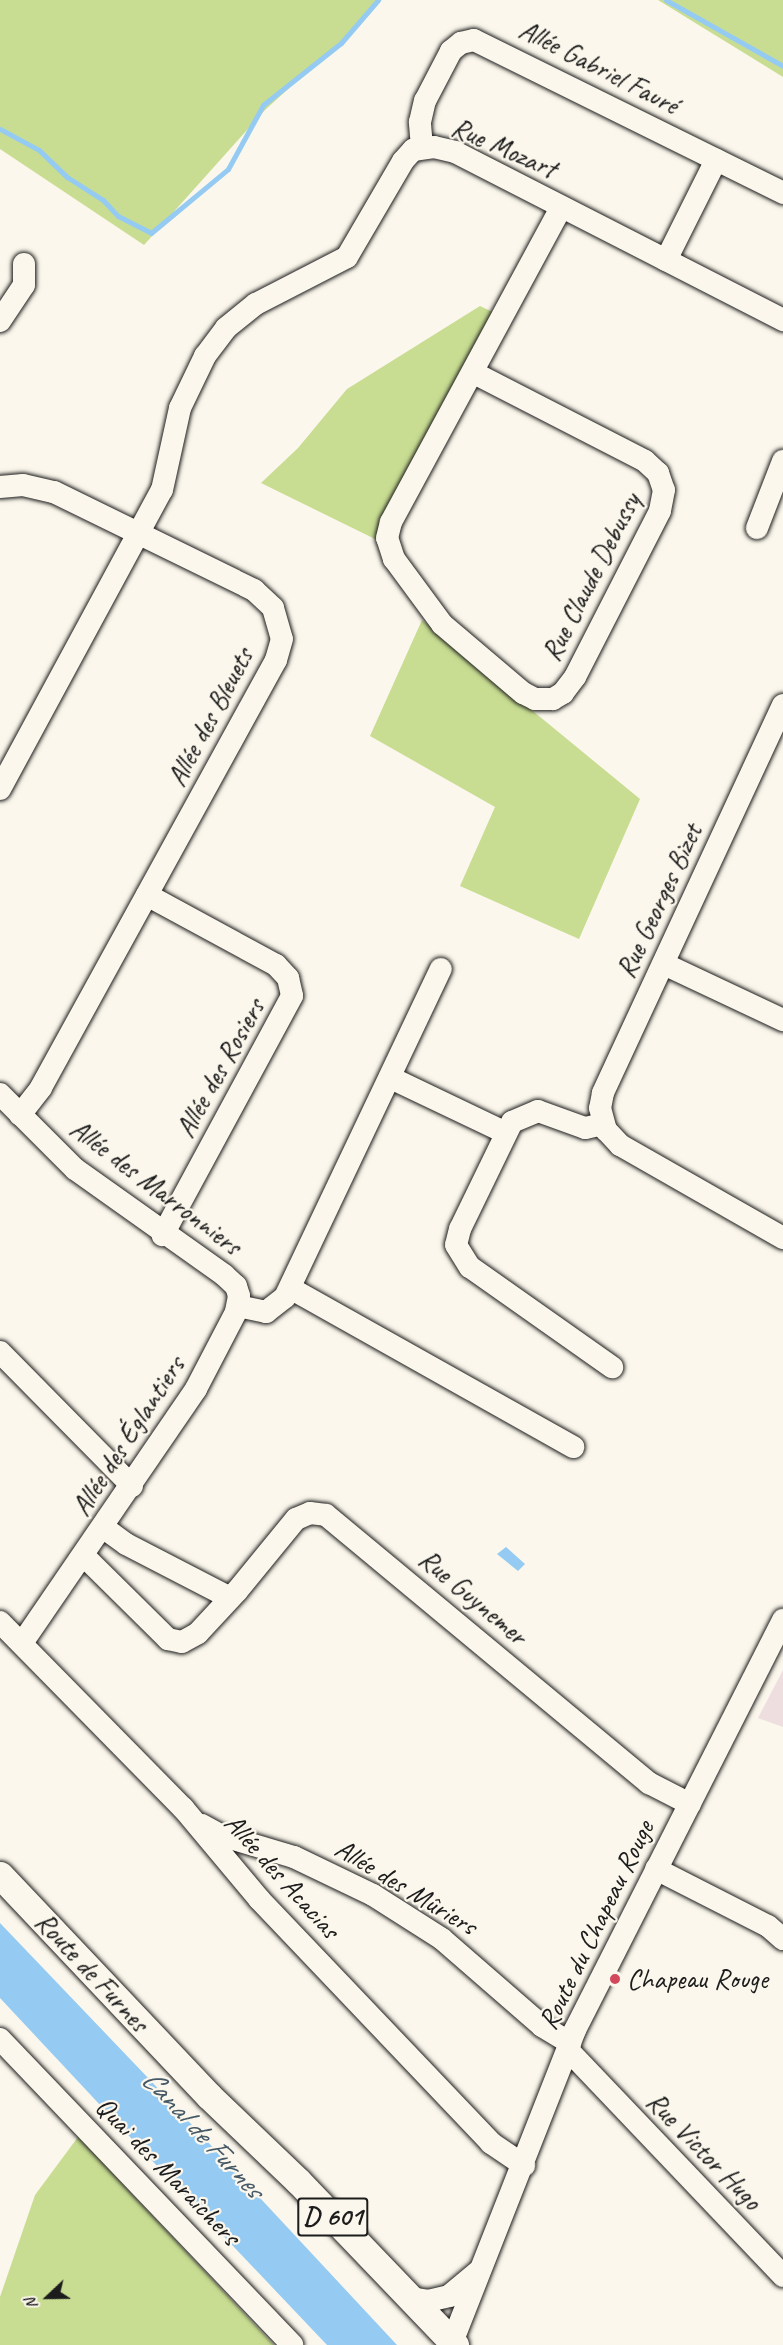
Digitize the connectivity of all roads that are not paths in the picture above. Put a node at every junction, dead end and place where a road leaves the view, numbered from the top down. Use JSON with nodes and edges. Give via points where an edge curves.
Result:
{"nodes":[{"id":1,"x":422,"y":147,"type":"junction"},
{"id":2,"x":716,"y":160,"type":"junction"},
{"id":3,"x":783,"y":193,"type":"edge"},
{"id":4,"x":561,"y":207,"type":"junction"},
{"id":5,"x":666,"y":260,"type":"junction"},
{"id":6,"x":24,"y":264,"type":"dead end"},
{"id":7,"x":783,"y":320,"type":"edge"},
{"id":8,"x":0,"y":321,"type":"edge"},
{"id":9,"x":474,"y":373,"type":"junction"},
{"id":10,"x":783,"y":461,"type":"edge"},
{"id":11,"x":0,"y":488,"type":"edge"},
{"id":12,"x":757,"y":528,"type":"dead end"},
{"id":13,"x":140,"y":533,"type":"junction"},
{"id":14,"x":783,"y":705,"type":"edge"},
{"id":15,"x":0,"y":789,"type":"edge"},
{"id":16,"x":147,"y":896,"type":"junction"},
{"id":17,"x":664,"y":964,"type":"junction"},
{"id":18,"x":441,"y":969,"type":"dead end"},
{"id":19,"x":783,"y":1020,"type":"edge"},
{"id":20,"x":391,"y":1078,"type":"junction"},
{"id":21,"x":0,"y":1094,"type":"edge"},
{"id":22,"x":20,"y":1115,"type":"junction"},
{"id":23,"x":603,"y":1124,"type":"junction"},
{"id":24,"x":504,"y":1132,"type":"junction"},
{"id":25,"x":163,"y":1235,"type":"junction"},
{"id":26,"x":783,"y":1238,"type":"edge"},
{"id":27,"x":290,"y":1288,"type":"junction"},
{"id":28,"x":238,"y":1306,"type":"junction"},
{"id":29,"x":0,"y":1352,"type":"edge"},
{"id":30,"x":612,"y":1367,"type":"dead end"},
{"id":31,"x":573,"y":1447,"type":"dead end"},
{"id":32,"x":132,"y":1486,"type":"junction"},
{"id":33,"x":104,"y":1528,"type":"junction"},
{"id":34,"x":85,"y":1557,"type":"junction"},
{"id":35,"x":230,"y":1598,"type":"junction"},
{"id":36,"x":783,"y":1620,"type":"edge"},
{"id":37,"x":0,"y":1622,"type":"edge"},
{"id":38,"x":22,"y":1644,"type":"junction"},
{"id":39,"x":690,"y":1804,"type":"junction"},
{"id":40,"x":183,"y":1808,"type":"junction"},
{"id":41,"x":256,"y":1843,"type":"junction"},
{"id":42,"x":233,"y":1867,"type":"junction"},
{"id":43,"x":656,"y":1869,"type":"junction"},
{"id":44,"x":0,"y":1875,"type":"edge"},
{"id":45,"x":783,"y":1939,"type":"edge"},
{"id":46,"x":0,"y":2039,"type":"edge"},
{"id":47,"x":569,"y":2047,"type":"junction"},
{"id":48,"x":559,"y":2073,"type":"junction"},
{"id":49,"x":606,"y":2094,"type":"junction"},
{"id":50,"x":209,"y":2096,"type":"junction"},
{"id":51,"x":524,"y":2165,"type":"junction"},
{"id":52,"x":483,"y":2267,"type":"junction"},
{"id":53,"x":783,"y":2276,"type":"edge"},
{"id":54,"x":411,"y":2298,"type":"junction"},
{"id":55,"x":448,"y":2344,"type":"edge"},
{"id":56,"x":292,"y":2345,"type":"edge"}],
"edges":[{"from":1,"to":2,"type":"street","name":"Allée Gabriel Fauré","via":[[420,122],[425,101],[451,51],[474,40]]},
{"from":1,"to":4,"type":"street","name":"Rue Mozart","via":[[455,152]]},
{"from":1,"to":13,"type":"street","name":"Rue Mozart","via":[[403,161],[347,257],[264,298],[233,322],[210,348],[180,408],[164,483]]},
{"from":2,"to":3,"type":"street","name":"Allée Gabriel Fauré"},
{"from":2,"to":5,"type":"street"},
{"from":4,"to":5,"type":"street","name":"Rue Mozart"},
{"from":4,"to":9,"type":"street","name":"Rue Claude Debussy"},
{"from":5,"to":7,"type":"street","name":"Rue Mozart"},
{"from":6,"to":8,"type":"street","via":[[24,285]]},
{"from":9,"to":9,"type":"street","name":"Rue Claude Debussy","via":[[645,461],[658,474],[664,490],[663,507],[575,677],[568,689],[553,699],[536,699],[523,693],[442,624],[418,596],[388,547],[391,522]]},
{"from":10,"to":12,"type":"street"},
{"from":11,"to":13,"type":"street","name":"Allée des Bleuets","via":[[22,485],[48,489]]},
{"from":13,"to":15,"type":"street","name":"Rue Mozart"},
{"from":13,"to":16,"type":"street","name":"Allée des Bleuets","via":[[264,596],[277,616],[282,639],[276,660]]},
{"from":14,"to":17,"type":"street","name":"Rue Georges Bizet"},
{"from":16,"to":22,"type":"street","name":"Allée des Bleuets","via":[[41,1088]]},
{"from":16,"to":25,"type":"street","name":"Allée des Rosiers","via":[[276,965],[288,978],[292,996]]},
{"from":17,"to":19,"type":"street"},
{"from":17,"to":23,"type":"street","name":"Rue Georges Bizet","via":[[603,1093]]},
{"from":18,"to":20,"type":"street"},
{"from":20,"to":24,"type":"street"},
{"from":20,"to":27,"type":"street"},
{"from":21,"to":22,"type":"street","name":"Allée des Marronniers"},
{"from":22,"to":25,"type":"street","name":"Allée des Marronniers","via":[[75,1169]]},
{"from":23,"to":24,"type":"street","via":[[585,1128],[538,1111],[522,1116]]},
{"from":23,"to":26,"type":"street","via":[[620,1145]]},
{"from":24,"to":30,"type":"street","via":[[460,1229],[456,1240],[459,1255]]},
{"from":25,"to":28,"type":"street","name":"Allée des Marronniers","via":[[233,1282],[238,1291]]},
{"from":27,"to":28,"type":"street","via":[[272,1310]]},
{"from":27,"to":31,"type":"street"},
{"from":28,"to":32,"type":"street","name":"Allée des Églantiers","via":[[196,1389]]},
{"from":29,"to":32,"type":"street"},
{"from":32,"to":33,"type":"street","name":"Allée des Églantiers"},
{"from":33,"to":34,"type":"street","name":"Allée des Églantiers"},
{"from":33,"to":35,"type":"street","via":[[126,1544]]},
{"from":34,"to":35,"type":"street","name":"Rue Guynemer","via":[[164,1635],[177,1642],[194,1636]]},
{"from":34,"to":38,"type":"street","name":"Allée des Églantiers"},
{"from":35,"to":39,"type":"street","name":"Rue Guynemer","via":[[296,1519],[310,1513],[326,1515],[649,1783]]},
{"from":36,"to":39,"type":"street","name":"Route du Chapeau Rouge"},
{"from":37,"to":38,"type":"street","name":"Allée des Acacias"},
{"from":38,"to":40,"type":"street","name":"Allée des Acacias"},
{"from":39,"to":43,"type":"street","name":"Route du Chapeau Rouge"},
{"from":40,"to":41,"type":"street","name":"Allée des Mûriers","via":[[220,1835]]},
{"from":40,"to":42,"type":"street","name":"Allée des Acacias"},
{"from":41,"to":42,"type":"street","via":[[238,1852]]},
{"from":41,"to":47,"type":"street","name":"Allée des Mûriers","via":[[338,1877],[412,1919],[472,1962]]},
{"from":42,"to":51,"type":"street","name":"Allée des Acacias","via":[[491,2143]]},
{"from":43,"to":45,"type":"street","via":[[768,1926]]},
{"from":43,"to":47,"type":"street","name":"Route du Chapeau Rouge"},
{"from":44,"to":50,"type":"main road","name":"Route de Furnes","number":"D 601"},
{"from":46,"to":56,"type":"street","name":"Quai des Maraîchers"},
{"from":47,"to":48,"type":"street","name":"Route du Chapeau Rouge"},
{"from":47,"to":49,"type":"street","name":"Rue Victor Hugo"},
{"from":48,"to":49,"type":"street","name":"Rue Victor Hugo"},
{"from":48,"to":51,"type":"street","name":"Route du Chapeau Rouge"},
{"from":49,"to":53,"type":"street","name":"Rue Victor Hugo"},
{"from":50,"to":54,"type":"main road","name":"Route de Furnes","number":"D 601"},
{"from":50,"to":55,"type":"main road","name":"Route de Furnes","number":"D 601","via":[[278,2180]]},
{"from":51,"to":52,"type":"street","name":"Route du Chapeau Rouge"},
{"from":52,"to":54,"type":"street","name":"Route du Chapeau Rouge","via":[[449,2296],[428,2301]]},
{"from":52,"to":55,"type":"street","name":"Route du Chapeau Rouge"},
{"from":54,"to":55,"type":"main road","name":"Route de Furnes","number":"D 601"}]}
